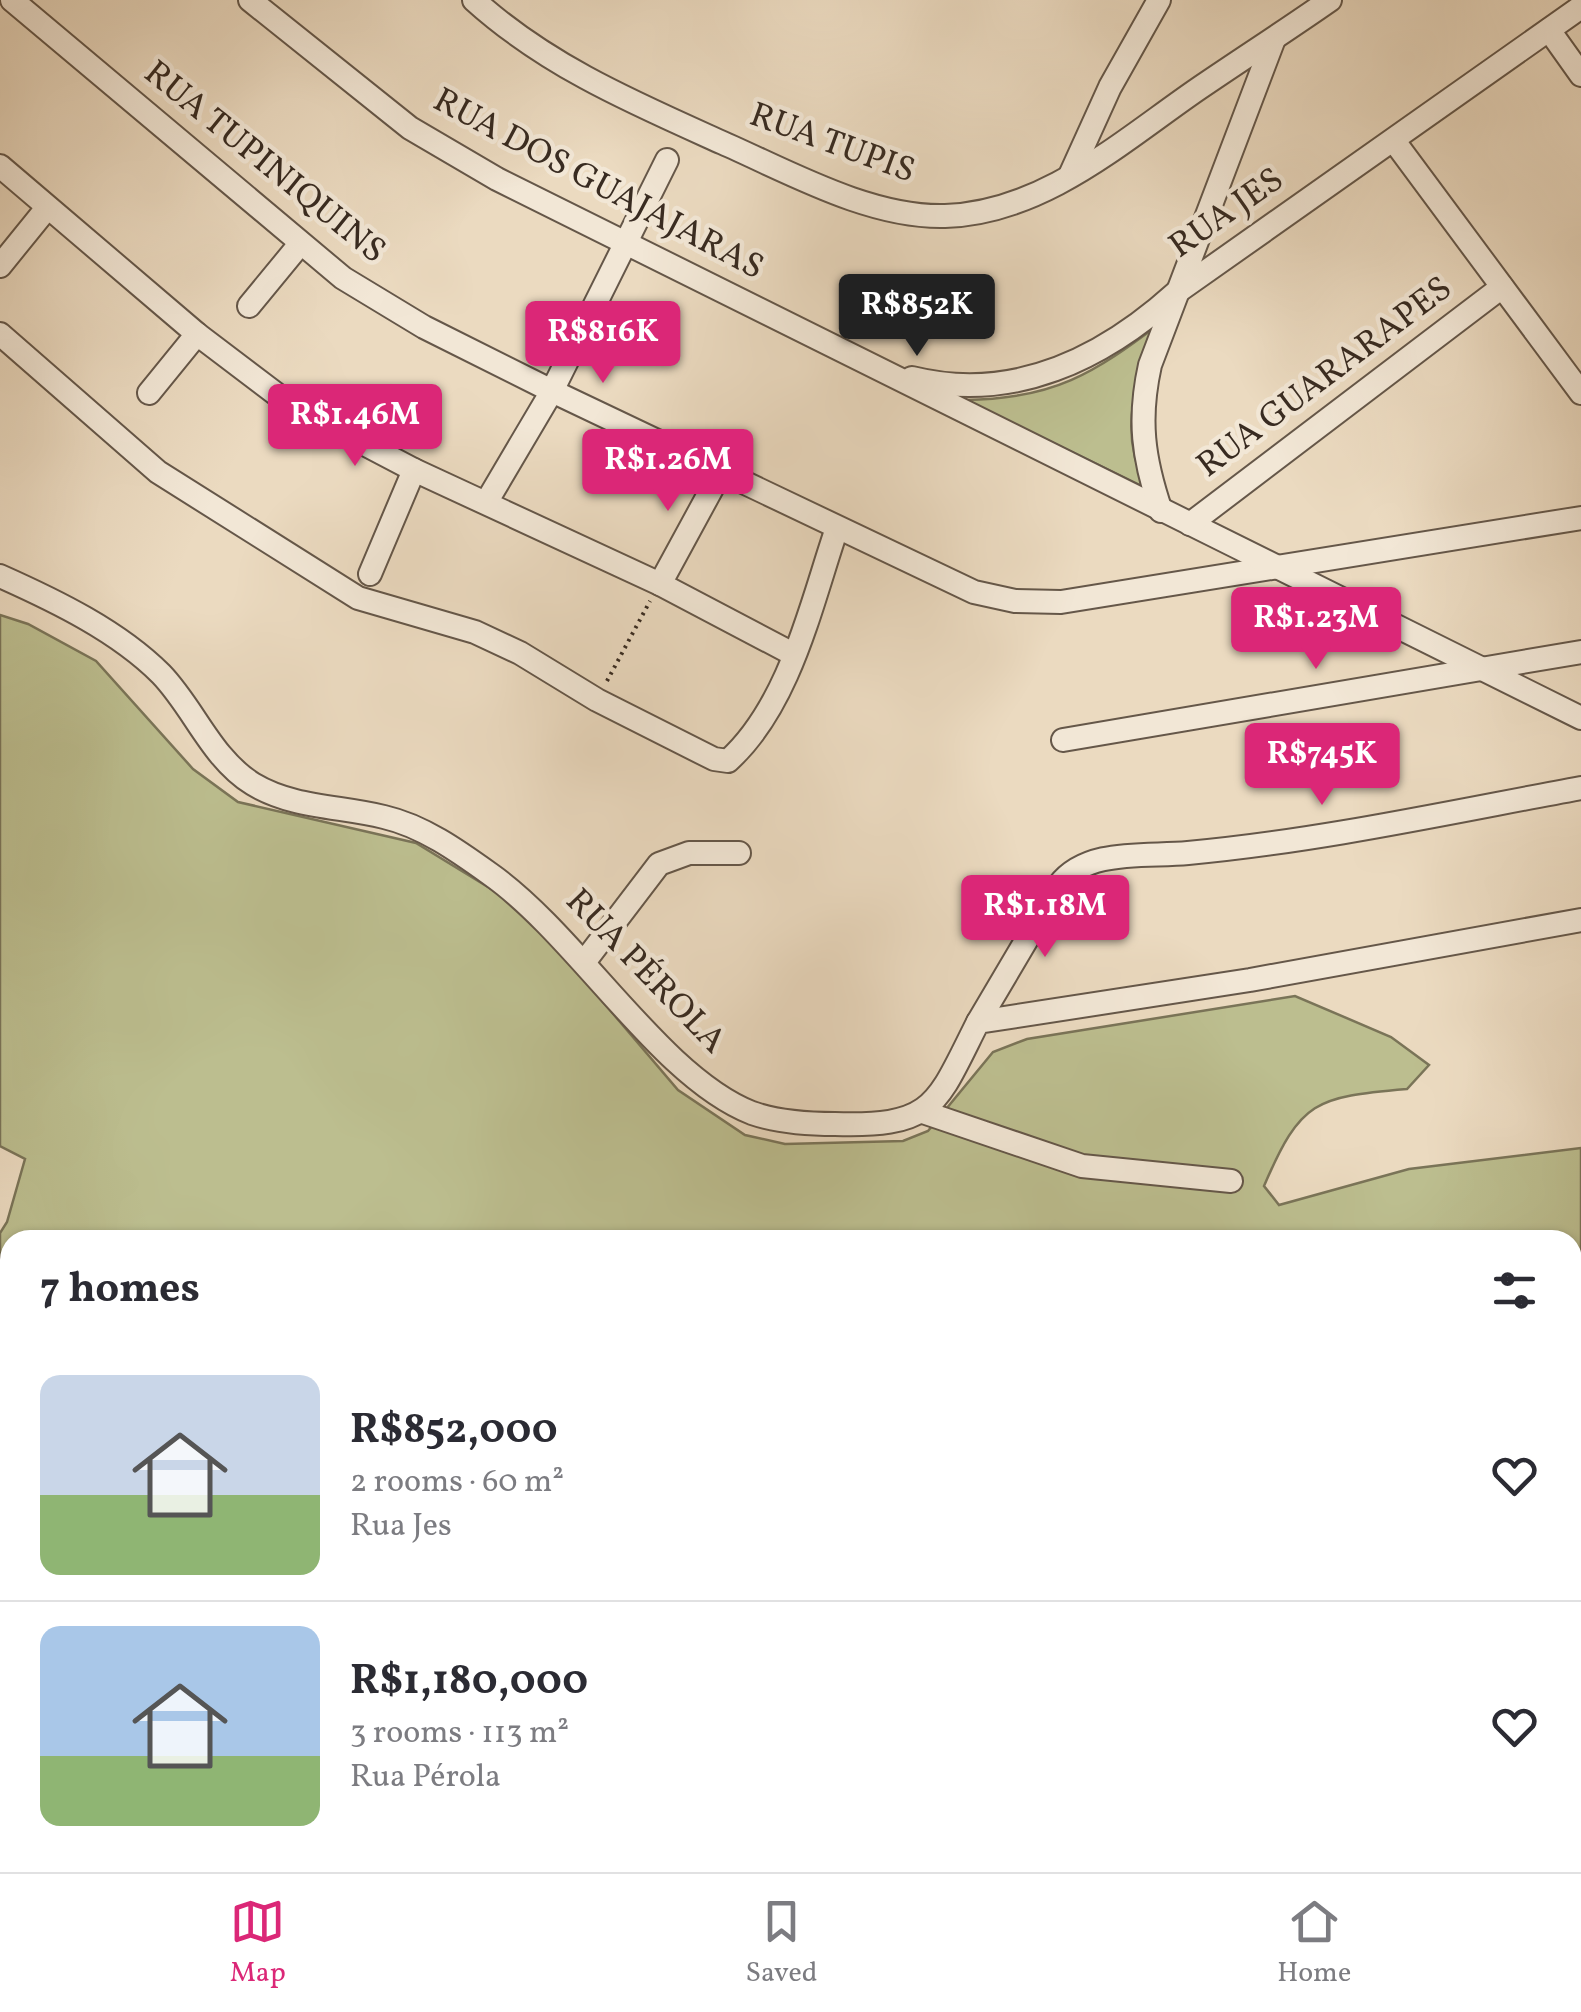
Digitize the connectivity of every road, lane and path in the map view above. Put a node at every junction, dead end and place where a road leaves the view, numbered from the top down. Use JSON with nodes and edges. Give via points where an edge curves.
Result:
{"nodes":[{"id":1,"x":12,"y":0,"type":"edge"},
{"id":2,"x":250,"y":0,"type":"edge"},
{"id":3,"x":474,"y":0,"type":"edge"},
{"id":4,"x":1159,"y":0,"type":"edge"},
{"id":5,"x":1330,"y":0,"type":"edge"},
{"id":6,"x":1581,"y":7,"type":"edge"},
{"id":7,"x":1548,"y":30,"type":"junction"},
{"id":8,"x":1274,"y":38,"type":"junction"},
{"id":9,"x":1581,"y":76,"type":"edge"},
{"id":10,"x":1394,"y":141,"type":"junction"},
{"id":11,"x":667,"y":160,"type":"dead end"},
{"id":12,"x":0,"y":166,"type":"edge"},
{"id":13,"x":1071,"y":173,"type":"junction"},
{"id":14,"x":48,"y":208,"type":"junction"},
{"id":15,"x":624,"y":240,"type":"junction"},
{"id":16,"x":300,"y":244,"type":"junction"},
{"id":17,"x":0,"y":266,"type":"edge"},
{"id":18,"x":1502,"y":287,"type":"junction"},
{"id":19,"x":1177,"y":292,"type":"junction"},
{"id":20,"x":249,"y":306,"type":"dead end"},
{"id":21,"x":0,"y":334,"type":"edge"},
{"id":22,"x":197,"y":334,"type":"junction"},
{"id":23,"x":882,"y":371,"type":"junction"},
{"id":24,"x":552,"y":391,"type":"junction"},
{"id":25,"x":149,"y":393,"type":"dead end"},
{"id":26,"x":1581,"y":393,"type":"edge"},
{"id":27,"x":414,"y":470,"type":"junction"},
{"id":28,"x":722,"y":470,"type":"junction"},
{"id":29,"x":487,"y":501,"type":"junction"},
{"id":30,"x":1161,"y":510,"type":"junction"},
{"id":31,"x":1581,"y":518,"type":"edge"},
{"id":32,"x":1190,"y":524,"type":"junction"},
{"id":33,"x":837,"y":528,"type":"junction"},
{"id":34,"x":1270,"y":566,"type":"junction"},
{"id":35,"x":370,"y":574,"type":"dead end"},
{"id":36,"x":0,"y":576,"type":"edge"},
{"id":37,"x":660,"y":584,"type":"junction"},
{"id":38,"x":1581,"y":652,"type":"edge"},
{"id":39,"x":793,"y":654,"type":"junction"},
{"id":40,"x":1490,"y":670,"type":"junction"},
{"id":41,"x":597,"y":700,"type":"junction"},
{"id":42,"x":1581,"y":718,"type":"edge"},
{"id":43,"x":1062,"y":740,"type":"dead end"},
{"id":44,"x":1581,"y":788,"type":"edge"},
{"id":45,"x":739,"y":854,"type":"dead end"},
{"id":46,"x":1581,"y":920,"type":"edge"},
{"id":47,"x":584,"y":961,"type":"junction"},
{"id":48,"x":978,"y":1022,"type":"junction"},
{"id":49,"x":923,"y":1112,"type":"junction"},
{"id":50,"x":1231,"y":1181,"type":"dead end"}],
"edges":[{"from":1,"to":16,"type":"street","name":"RUA TUPINIQUINS"},
{"from":2,"to":15,"type":"street","name":"RUA DOS GUAJAJARAS","via":[[410,128],[497,180]]},
{"from":3,"to":13,"type":"street","name":"RUA TUPIS","via":[[568,71],[774,165],[886,207],[942,216],[987,211]]},
{"from":4,"to":13,"type":"street"},
{"from":5,"to":8,"type":"street","name":"RUA TUPIS"},
{"from":6,"to":7,"type":"street","name":"RUA JES"},
{"from":7,"to":9,"type":"street"},
{"from":7,"to":10,"type":"street","name":"RUA JES"},
{"from":8,"to":13,"type":"street","name":"RUA TUPIS","via":[[1102,160]]},
{"from":8,"to":19,"type":"street"},
{"from":10,"to":18,"type":"street"},
{"from":10,"to":19,"type":"street","name":"RUA JES"},
{"from":11,"to":15,"type":"street"},
{"from":12,"to":14,"type":"street"},
{"from":14,"to":17,"type":"street"},
{"from":14,"to":22,"type":"street"},
{"from":15,"to":23,"type":"street","name":"RUA DOS GUAJAJARAS"},
{"from":15,"to":24,"type":"street"},
{"from":16,"to":20,"type":"street"},
{"from":16,"to":24,"type":"street","name":"RUA TUPINIQUINS","via":[[408,317]]},
{"from":18,"to":26,"type":"street"},
{"from":18,"to":32,"type":"street","name":"RUA GUARARAPES"},
{"from":19,"to":23,"type":"street","name":"RUA JES","via":[[1141,324],[1056,372],[978,386]]},
{"from":19,"to":30,"type":"street","via":[[1141,406],[1142,445]]},
{"from":21,"to":41,"type":"street","via":[[122,444],[210,508],[358,598],[475,632]]},
{"from":22,"to":25,"type":"street"},
{"from":22,"to":27,"type":"street","via":[[292,406]]},
{"from":23,"to":30,"type":"street","name":"RUA DOS GUAJAJARAS"},
{"from":24,"to":28,"type":"street","name":"RUA TUPINIQUINS"},
{"from":24,"to":29,"type":"street"},
{"from":27,"to":29,"type":"street"},
{"from":27,"to":35,"type":"street"},
{"from":28,"to":33,"type":"street","name":"RUA TUPINIQUINS"},
{"from":28,"to":37,"type":"street"},
{"from":29,"to":37,"type":"street"},
{"from":30,"to":32,"type":"street","name":"RUA DOS GUAJAJARAS"},
{"from":31,"to":34,"type":"street","name":"RUA TUPINIQUINS"},
{"from":32,"to":34,"type":"street","name":"RUA DOS GUAJAJARAS"},
{"from":33,"to":34,"type":"street","name":"RUA TUPINIQUINS","via":[[958,586],[1015,602],[1062,602]]},
{"from":33,"to":39,"type":"street"},
{"from":34,"to":40,"type":"street","name":"RUA DOS GUAJAJARAS"},
{"from":36,"to":47,"type":"street","name":"RUA PÉROLA","via":[[134,651],[163,676],[214,747],[248,781],[279,799],[388,817],[436,837],[536,910]]},
{"from":37,"to":39,"type":"street"},
{"from":37,"to":41,"type":"path"},
{"from":38,"to":40,"type":"street"},
{"from":39,"to":41,"type":"street","via":[[749,739],[728,761],[698,753]]},
{"from":40,"to":42,"type":"street","name":"RUA DOS GUAJAJARAS"},
{"from":40,"to":43,"type":"street"},
{"from":44,"to":48,"type":"street","via":[[1283,842],[1076,867]]},
{"from":45,"to":47,"type":"street","via":[[688,852],[659,864]]},
{"from":46,"to":48,"type":"street"},
{"from":47,"to":49,"type":"street","name":"RUA PÉROLA","via":[[669,1053],[711,1090],[753,1113],[804,1124],[860,1125],[895,1123]]},
{"from":48,"to":49,"type":"street"},
{"from":49,"to":50,"type":"street","via":[[1082,1166]]}]}
